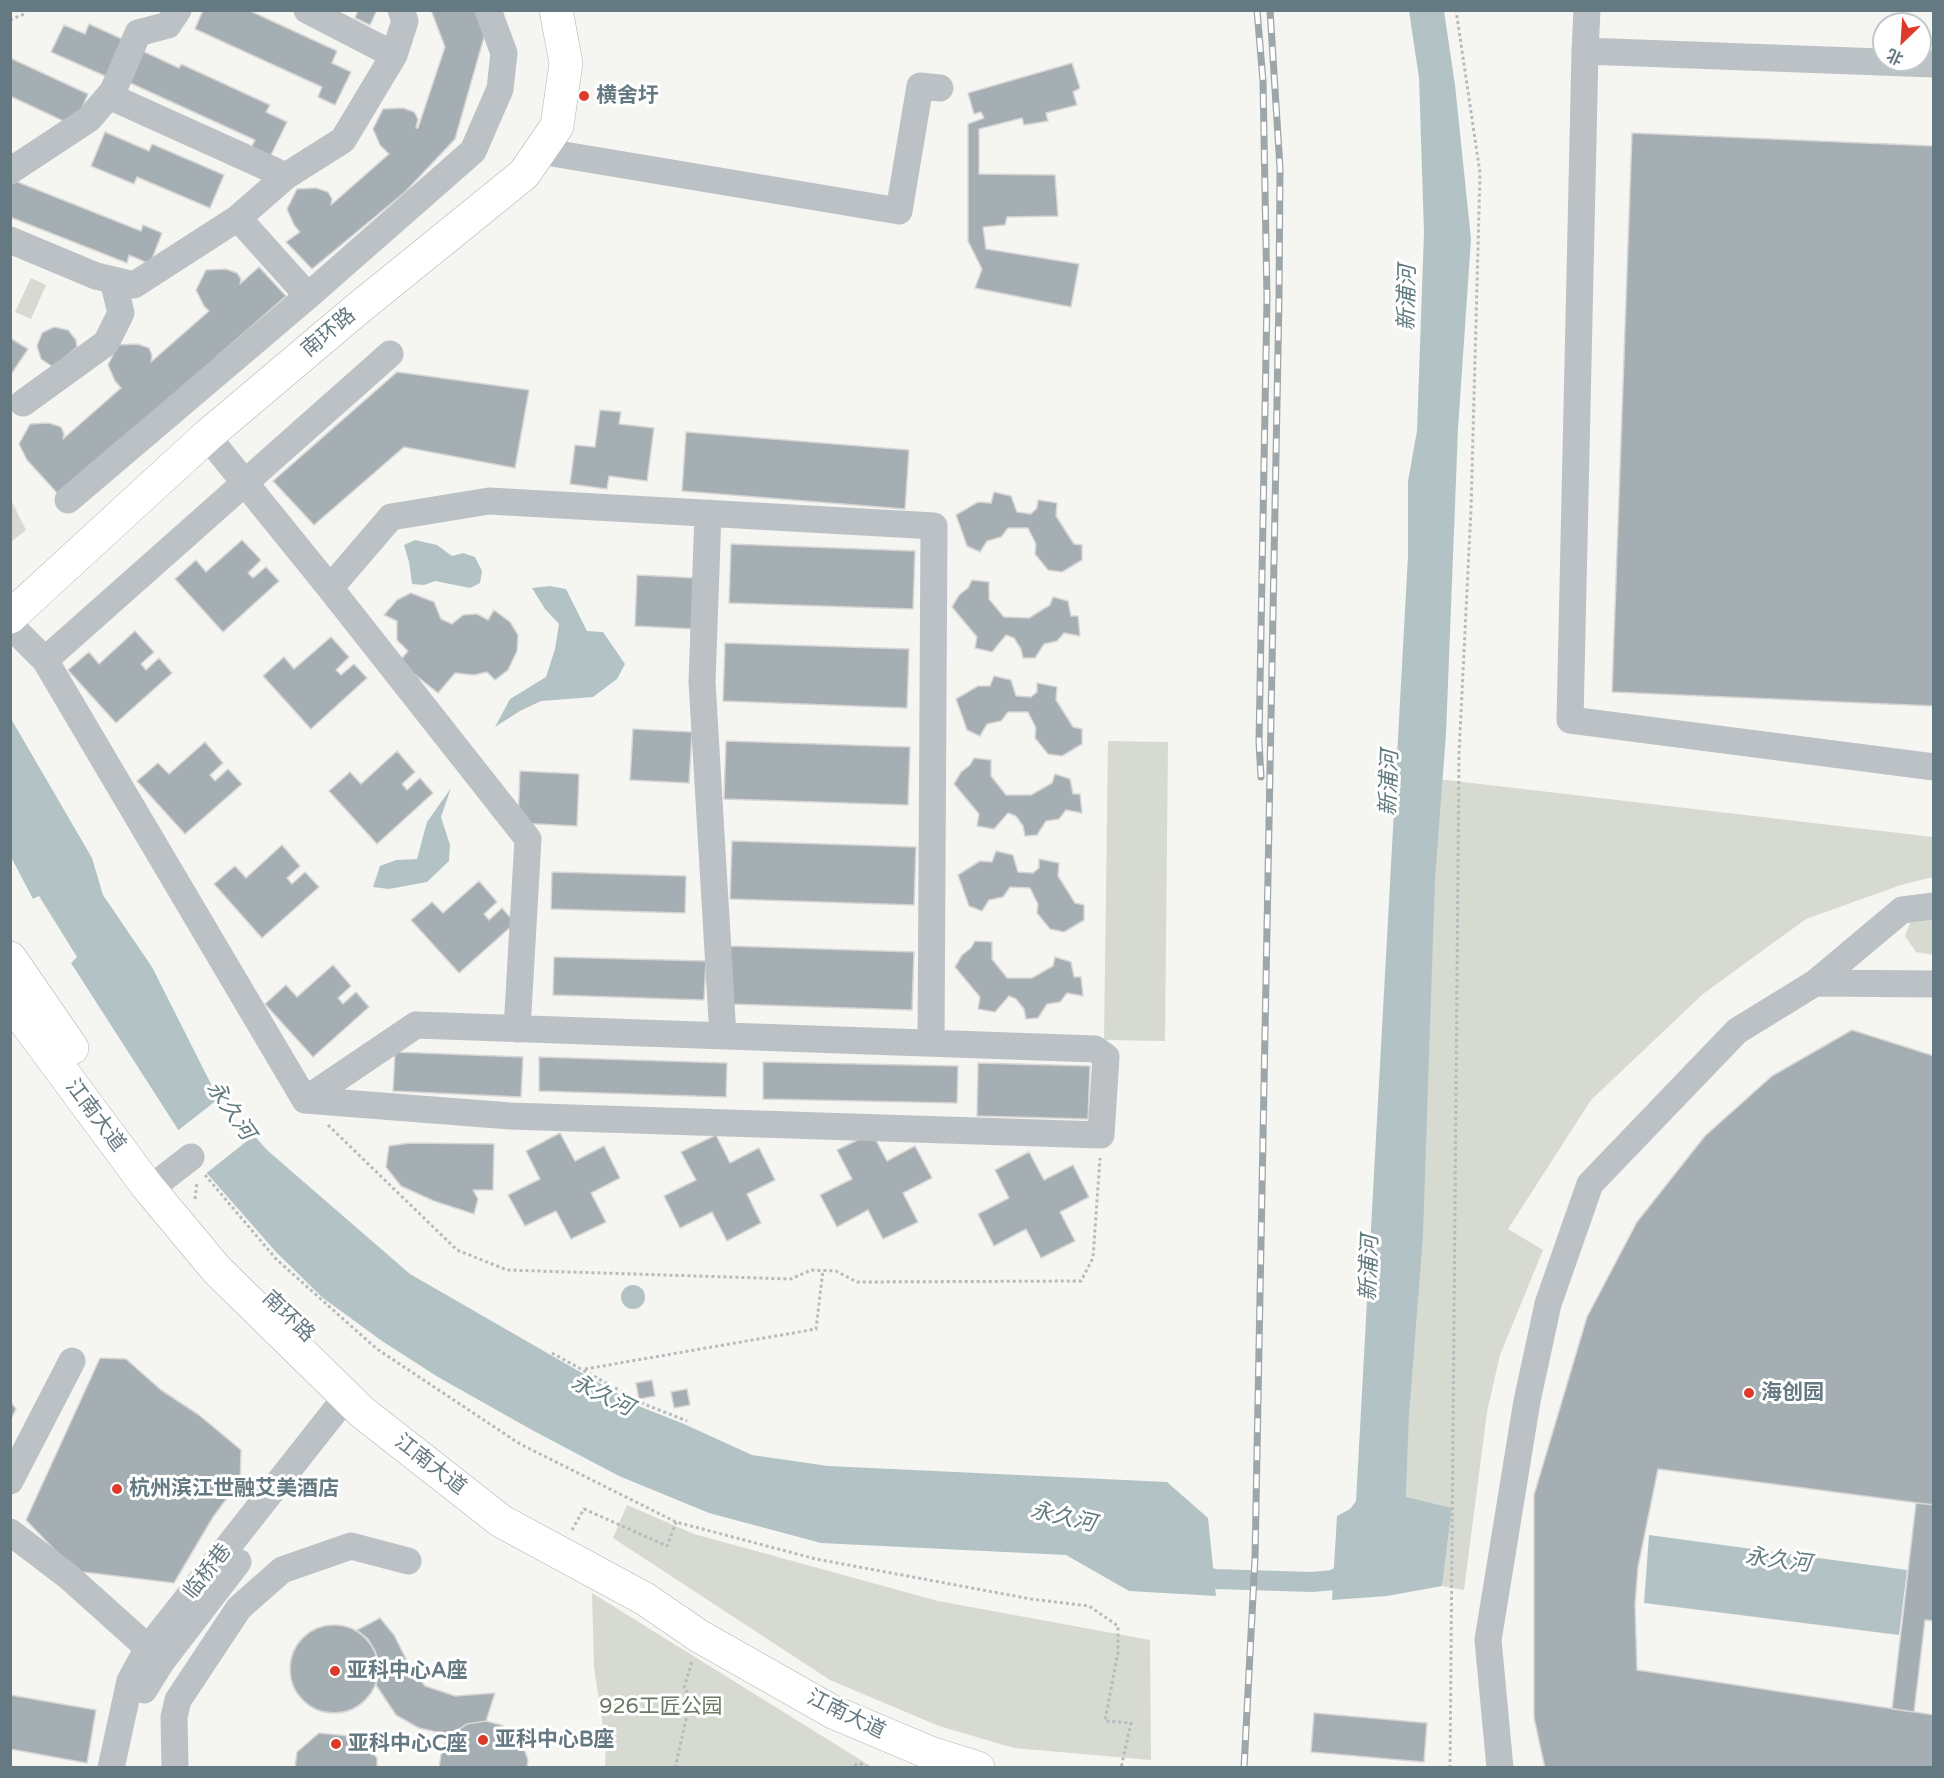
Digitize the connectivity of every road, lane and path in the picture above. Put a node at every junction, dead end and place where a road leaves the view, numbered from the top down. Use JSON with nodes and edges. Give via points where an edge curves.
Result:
{"nodes":[{"id":1,"x":27,"y":10,"type":"edge"},
{"id":2,"x":178,"y":10,"type":"edge"},
{"id":3,"x":307,"y":10,"type":"edge"},
{"id":4,"x":401,"y":10,"type":"edge"},
{"id":5,"x":488,"y":10,"type":"edge"},
{"id":6,"x":540,"y":10,"type":"edge"},
{"id":7,"x":556,"y":10,"type":"edge"},
{"id":8,"x":1456,"y":10,"type":"edge"},
{"id":9,"x":1587,"y":10,"type":"edge"},
{"id":10,"x":10,"y":20,"type":"edge"},
{"id":11,"x":1585,"y":51,"type":"junction"},
{"id":12,"x":394,"y":55,"type":"junction"},
{"id":13,"x":1934,"y":64,"type":"edge"},
{"id":14,"x":940,"y":88,"type":"dead end"},
{"id":15,"x":109,"y":96,"type":"junction"},
{"id":16,"x":540,"y":151,"type":"junction"},
{"id":17,"x":10,"y":171,"type":"edge"},
{"id":18,"x":286,"y":176,"type":"junction"},
{"id":19,"x":238,"y":218,"type":"junction"},
{"id":20,"x":10,"y":240,"type":"edge"},
{"id":21,"x":113,"y":280,"type":"junction"},
{"id":22,"x":308,"y":296,"type":"junction"},
{"id":23,"x":390,"y":354,"type":"dead end"},
{"id":24,"x":23,"y":403,"type":"dead end"},
{"id":25,"x":207,"y":436,"type":"junction"},
{"id":26,"x":246,"y":484,"type":"junction"},
{"id":27,"x":68,"y":500,"type":"dead end"},
{"id":28,"x":708,"y":513,"type":"junction"},
{"id":29,"x":330,"y":588,"type":"junction"},
{"id":30,"x":10,"y":595,"type":"edge"},
{"id":31,"x":10,"y":617,"type":"edge"},
{"id":32,"x":10,"y":625,"type":"edge"},
{"id":33,"x":45,"y":660,"type":"junction"},
{"id":34,"x":1934,"y":767,"type":"edge"},
{"id":35,"x":1934,"y":906,"type":"edge"},
{"id":36,"x":10,"y":958,"type":"edge"},
{"id":37,"x":1815,"y":983,"type":"junction"},
{"id":38,"x":1934,"y":984,"type":"edge"},
{"id":39,"x":10,"y":1001,"type":"edge"},
{"id":40,"x":517,"y":1029,"type":"junction"},
{"id":41,"x":723,"y":1036,"type":"junction"},
{"id":42,"x":931,"y":1043,"type":"junction"},
{"id":43,"x":304,"y":1100,"type":"junction"},
{"id":44,"x":1101,"y":1135,"type":"junction"},
{"id":45,"x":191,"y":1157,"type":"dead end"},
{"id":46,"x":164,"y":1178,"type":"junction"},
{"id":47,"x":195,"y":1199,"type":"dead end"},
{"id":48,"x":823,"y":1270,"type":"junction"},
{"id":49,"x":552,"y":1353,"type":"dead end"},
{"id":50,"x":72,"y":1361,"type":"dead end"},
{"id":51,"x":585,"y":1369,"type":"junction"},
{"id":52,"x":350,"y":1401,"type":"junction"},
{"id":53,"x":687,"y":1421,"type":"dead end"},
{"id":54,"x":10,"y":1481,"type":"edge"},
{"id":55,"x":676,"y":1522,"type":"junction"},
{"id":56,"x":10,"y":1532,"type":"edge"},
{"id":57,"x":565,"y":1541,"type":"junction"},
{"id":58,"x":408,"y":1561,"type":"dead end"},
{"id":59,"x":645,"y":1599,"type":"junction"},
{"id":60,"x":699,"y":1636,"type":"junction"},
{"id":61,"x":148,"y":1648,"type":"junction"},
{"id":62,"x":137,"y":1685,"type":"junction"},
{"id":63,"x":178,"y":1700,"type":"junction"},
{"id":64,"x":111,"y":1767,"type":"edge"},
{"id":65,"x":127,"y":1767,"type":"edge"},
{"id":66,"x":176,"y":1767,"type":"edge"},
{"id":67,"x":675,"y":1767,"type":"edge"},
{"id":68,"x":849,"y":1767,"type":"edge"},
{"id":69,"x":869,"y":1767,"type":"edge"},
{"id":70,"x":978,"y":1767,"type":"edge"},
{"id":71,"x":1121,"y":1767,"type":"edge"},
{"id":72,"x":1450,"y":1767,"type":"edge"},
{"id":73,"x":1500,"y":1767,"type":"edge"}],
"edges":[{"from":1,"to":10,"type":"path"},
{"from":2,"to":15,"type":"street","via":[[168,25],[138,33]]},
{"from":3,"to":12,"type":"street"},
{"from":4,"to":12,"type":"street","via":[[405,21]]},
{"from":5,"to":22,"type":"street","via":[[504,52],[500,88],[473,151]]},
{"from":6,"to":30,"type":"main road","name":"南环路","via":[[551,82],[543,123],[500,179],[349,303]]},
{"from":7,"to":16,"type":"main road","name":"南环路","via":[[566,63],[557,126]]},
{"from":8,"to":72,"type":"path","via":[[1480,173],[1471,509],[1459,754]]},
{"from":9,"to":11,"type":"street"},
{"from":11,"to":13,"type":"street"},
{"from":11,"to":34,"type":"street","via":[[1570,720]]},
{"from":12,"to":18,"type":"street","via":[[344,140]]},
{"from":14,"to":16,"type":"street","via":[[920,86],[899,211]]},
{"from":15,"to":17,"type":"street","via":[[89,119]]},
{"from":15,"to":18,"type":"street"},
{"from":16,"to":25,"type":"main road","name":"南环路","via":[[524,174]]},
{"from":18,"to":19,"type":"street"},
{"from":19,"to":21,"type":"street","via":[[134,285]]},
{"from":19,"to":22,"type":"street"},
{"from":20,"to":21,"type":"street"},
{"from":21,"to":24,"type":"street","via":[[121,313],[106,343]]},
{"from":22,"to":27,"type":"street"},
{"from":23,"to":26,"type":"street"},
{"from":25,"to":26,"type":"street"},
{"from":25,"to":31,"type":"main road","name":"南环路"},
{"from":26,"to":29,"type":"street"},
{"from":26,"to":33,"type":"street"},
{"from":28,"to":29,"type":"street","via":[[489,501],[391,517]]},
{"from":28,"to":41,"type":"street","via":[[702,682]]},
{"from":28,"to":42,"type":"street","via":[[934,526]]},
{"from":29,"to":40,"type":"street","via":[[528,839]]},
{"from":32,"to":33,"type":"street"},
{"from":33,"to":43,"type":"street"},
{"from":35,"to":37,"type":"street","via":[[1902,910]]},
{"from":36,"to":46,"type":"main road","name":"南环路"},
{"from":37,"to":38,"type":"street"},
{"from":37,"to":73,"type":"street","via":[[1737,1031],[1590,1184],[1548,1304],[1527,1401],[1488,1640]]},
{"from":39,"to":52,"type":"main road","name":"江南大道","via":[[147,1186],[217,1270]]},
{"from":40,"to":41,"type":"street"},
{"from":40,"to":43,"type":"street","via":[[416,1025]]},
{"from":41,"to":42,"type":"street"},
{"from":42,"to":44,"type":"street","via":[[1095,1049],[1106,1057]]},
{"from":43,"to":44,"type":"street","via":[[510,1116]]},
{"from":43,"to":48,"type":"path","via":[[457,1250],[507,1270],[791,1279],[811,1270]]},
{"from":44,"to":48,"type":"path","via":[[1093,1258],[1081,1281],[857,1282],[836,1271]]},
{"from":45,"to":46,"type":"street"},
{"from":46,"to":57,"type":"main road","name":"南环路","via":[[227,1257],[371,1398]]},
{"from":47,"to":55,"type":"path","via":[[202,1172],[277,1260],[377,1349],[520,1444]]},
{"from":48,"to":51,"type":"path","via":[[816,1329]]},
{"from":49,"to":51,"type":"path"},
{"from":50,"to":54,"type":"street"},
{"from":51,"to":53,"type":"path","via":[[644,1404]]},
{"from":52,"to":59,"type":"main road","name":"江南大道","via":[[501,1521]]},
{"from":52,"to":61,"type":"street","name":"临桥巷"},
{"from":52,"to":62,"type":"street","name":"临桥巷","via":[[210,1601],[162,1661]]},
{"from":55,"to":57,"type":"path","via":[[667,1546],[584,1509]]},
{"from":55,"to":71,"type":"path","via":[[816,1558],[1031,1599],[1089,1606],[1118,1626],[1118,1652],[1105,1721],[1131,1723]]},
{"from":56,"to":61,"type":"street","via":[[69,1577]]},
{"from":57,"to":59,"type":"main road","name":"南环路"},
{"from":58,"to":63,"type":"street","via":[[351,1546],[282,1570],[239,1608]]},
{"from":59,"to":60,"type":"main road","name":"江南大道"},
{"from":60,"to":67,"type":"path","via":[[684,1688],[691,1698]]},
{"from":60,"to":70,"type":"main road","name":"江南大道","via":[[833,1712],[930,1753]]},
{"from":61,"to":62,"type":"street","name":"临桥巷"},
{"from":62,"to":63,"type":"street"},
{"from":62,"to":64,"type":"street","name":"临桥巷"},
{"from":62,"to":65,"type":"street","name":"临桥巷"},
{"from":63,"to":66,"type":"street","via":[[174,1717]]},
{"from":68,"to":69,"type":"path"}]}
